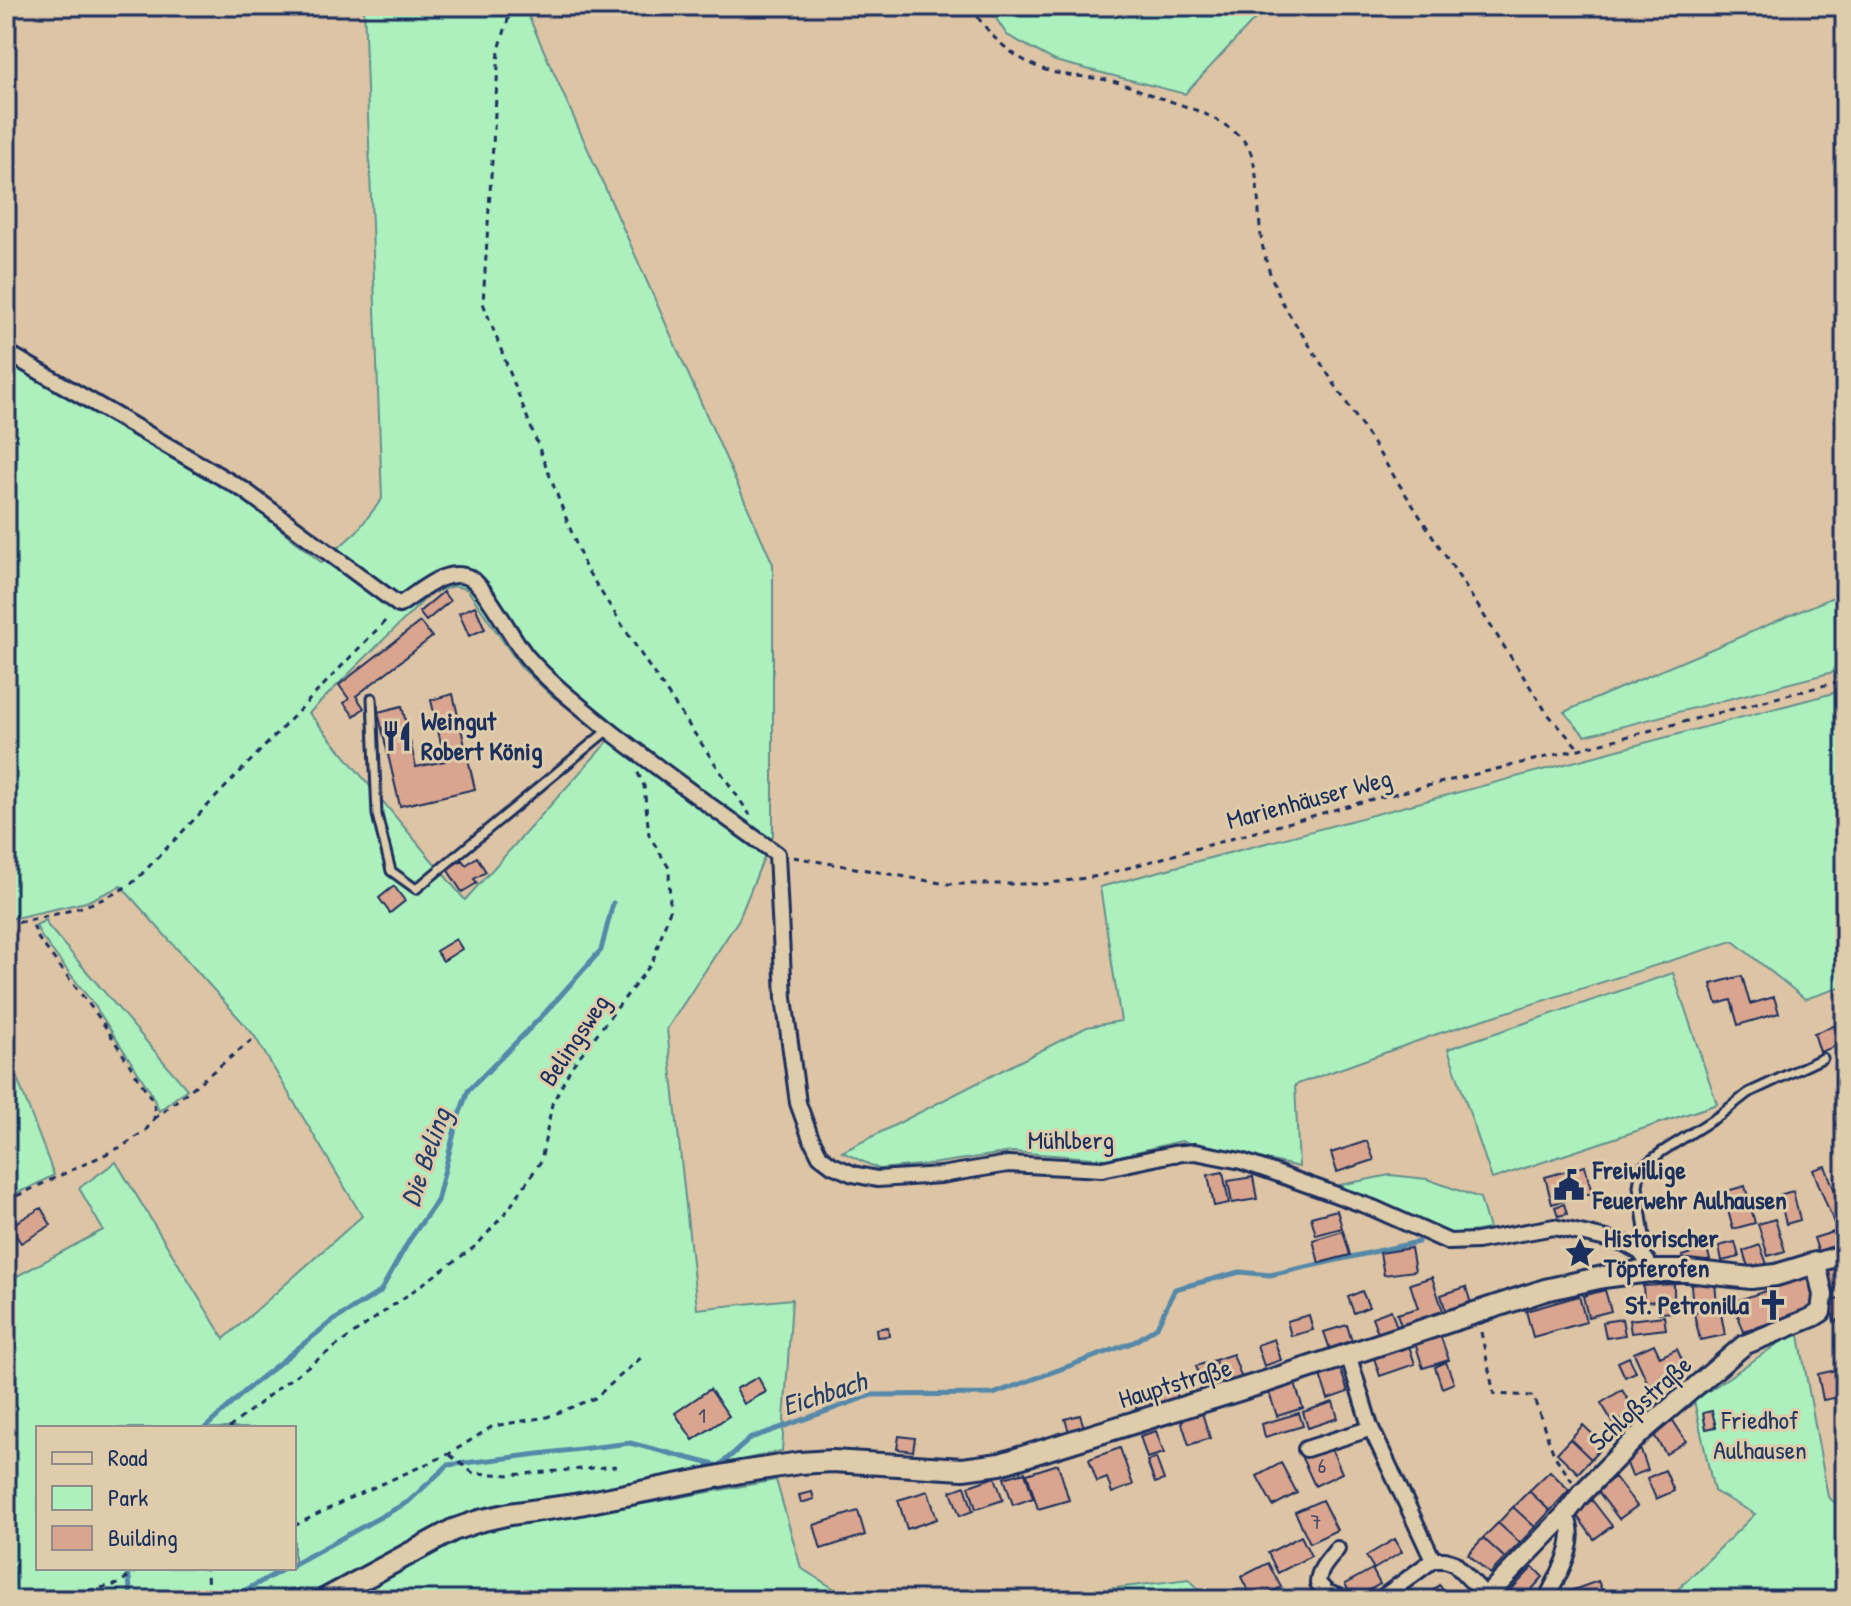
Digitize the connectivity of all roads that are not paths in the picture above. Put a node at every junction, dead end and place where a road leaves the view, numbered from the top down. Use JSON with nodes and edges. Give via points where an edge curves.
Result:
{"nodes":[{"id":1,"x":6,"y":352,"type":"edge"},
{"id":2,"x":372,"y":698,"type":"dead end"},
{"id":3,"x":615,"y":734,"type":"junction"},
{"id":4,"x":1823,"y":1058,"type":"dead end"},
{"id":5,"x":1640,"y":1252,"type":"junction"},
{"id":6,"x":1845,"y":1254,"type":"edge"},
{"id":7,"x":1816,"y":1263,"type":"junction"},
{"id":8,"x":1650,"y":1271,"type":"junction"},
{"id":9,"x":1348,"y":1354,"type":"junction"},
{"id":10,"x":1370,"y":1426,"type":"junction"},
{"id":11,"x":1306,"y":1449,"type":"dead end"},
{"id":12,"x":1565,"y":1515,"type":"junction"},
{"id":13,"x":1337,"y":1549,"type":"dead end"},
{"id":14,"x":1433,"y":1560,"type":"junction"},
{"id":15,"x":1485,"y":1598,"type":"edge"},
{"id":16,"x":324,"y":1600,"type":"edge"},
{"id":17,"x":1346,"y":1600,"type":"edge"},
{"id":18,"x":1379,"y":1600,"type":"edge"},
{"id":19,"x":1546,"y":1600,"type":"edge"}],
"edges":[{"from":1,"to":3,"type":"street","via":[[244,490],[399,605],[445,576],[473,579],[544,676]]},
{"from":2,"to":3,"type":"lane","via":[[377,815],[391,871],[416,889]]},
{"from":3,"to":5,"type":"street","name":"Mühlberg","via":[[777,854],[784,998],[798,1103],[820,1156],[832,1165],[877,1179],[1008,1164],[1102,1169],[1195,1152],[1270,1171],[1449,1242],[1554,1227],[1624,1243]]},
{"from":4,"to":5,"type":"lane","via":[[1764,1083],[1641,1168],[1638,1186],[1645,1237]]},
{"from":5,"to":8,"type":"street"},
{"from":6,"to":7,"type":"street","name":"Hauptstraße"},
{"from":7,"to":8,"type":"main road","name":"Hauptstraße","via":[[1751,1278]]},
{"from":7,"to":12,"type":"street","name":"Schloßstraße","via":[[1821,1312],[1744,1345],[1641,1433]]},
{"from":8,"to":9,"type":"main road","name":"Hauptstraße","via":[[1577,1282]]},
{"from":9,"to":10,"type":"street"},
{"from":9,"to":16,"type":"main road","name":"Hauptstraße","via":[[992,1466],[800,1463],[479,1521]]},
{"from":10,"to":11,"type":"street"},
{"from":10,"to":14,"type":"street"},
{"from":12,"to":15,"type":"street","name":"Schloßstraße"},
{"from":12,"to":19,"type":"street","via":[[1570,1545]]},
{"from":13,"to":17,"type":"street","via":[[1321,1569],[1318,1583]]},
{"from":14,"to":15,"type":"street","via":[[1454,1563]]},
{"from":14,"to":18,"type":"street"}]}
